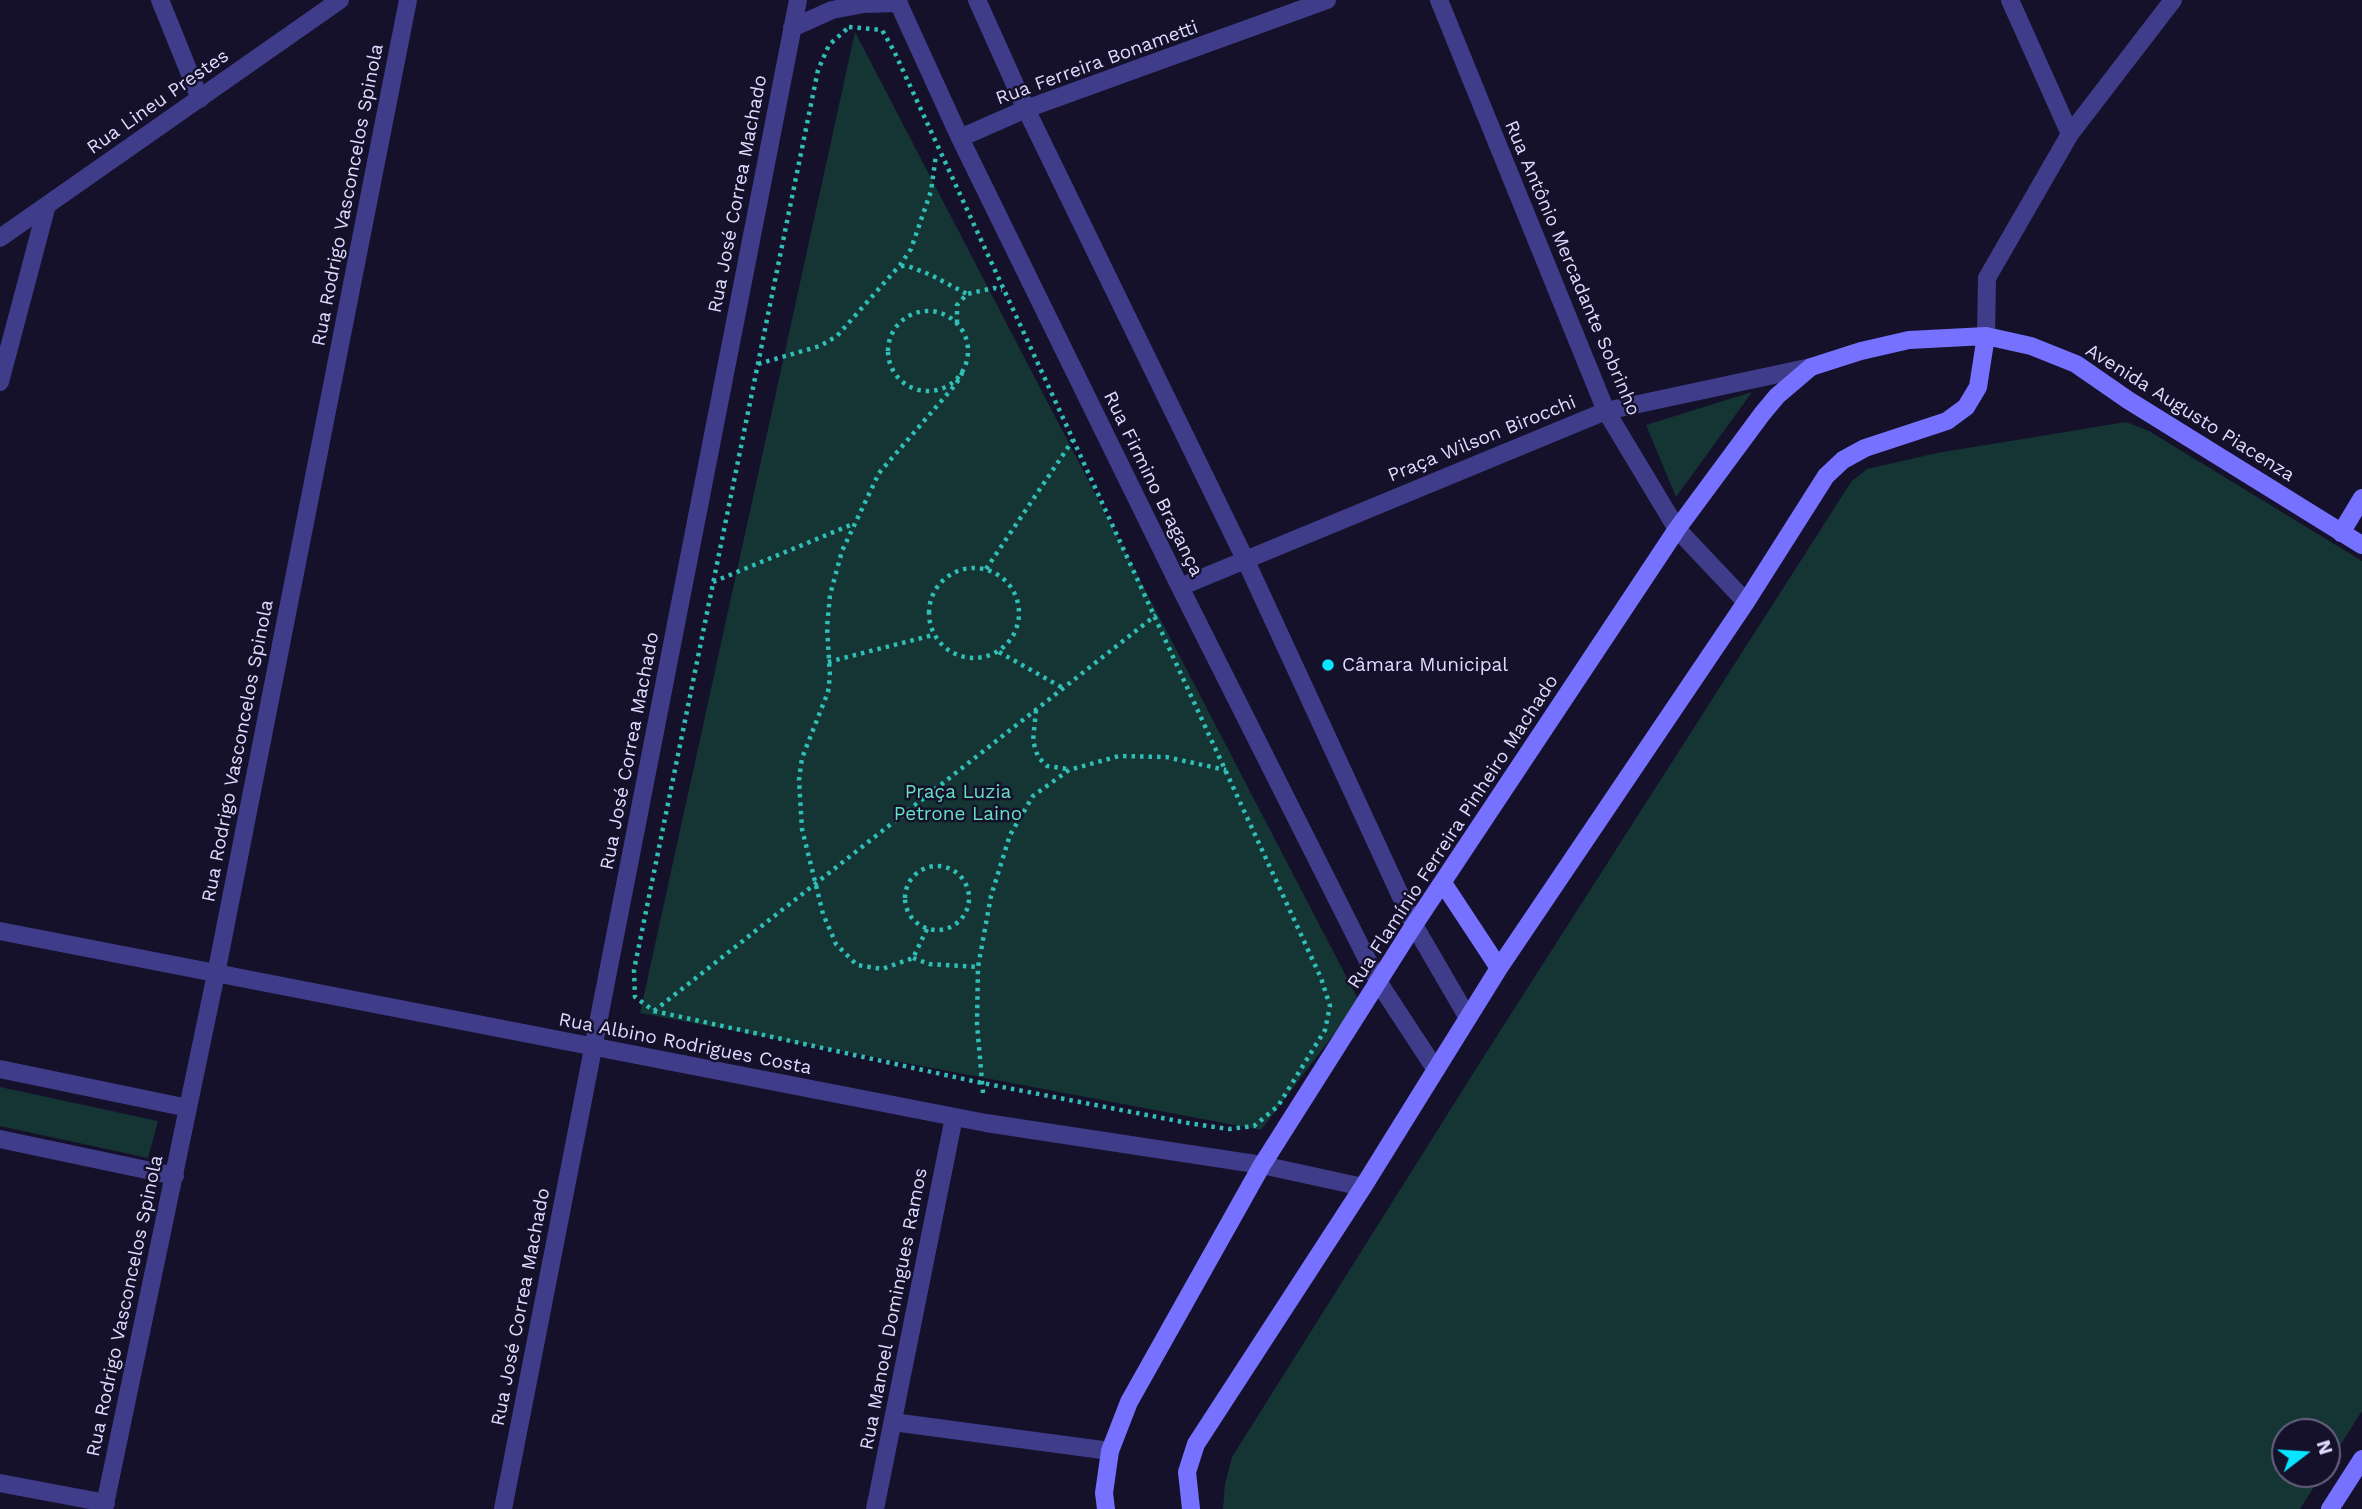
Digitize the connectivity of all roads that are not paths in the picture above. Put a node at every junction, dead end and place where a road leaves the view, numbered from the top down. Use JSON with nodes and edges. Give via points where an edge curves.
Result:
{"nodes":[{"id":1,"x":160,"y":0,"type":"edge"},
{"id":2,"x":340,"y":0,"type":"edge"},
{"id":3,"x":408,"y":0,"type":"edge"},
{"id":4,"x":797,"y":0,"type":"edge"},
{"id":5,"x":976,"y":0,"type":"edge"},
{"id":6,"x":1327,"y":0,"type":"edge"},
{"id":7,"x":1438,"y":0,"type":"edge"},
{"id":8,"x":2010,"y":0,"type":"edge"},
{"id":9,"x":2173,"y":0,"type":"edge"},
{"id":10,"x":898,"y":1,"type":"edge"},
{"id":11,"x":792,"y":28,"type":"junction"},
{"id":12,"x":200,"y":99,"type":"junction"},
{"id":13,"x":1026,"y":109,"type":"junction"},
{"id":14,"x":2070,"y":135,"type":"junction"},
{"id":15,"x":960,"y":138,"type":"junction"},
{"id":16,"x":47,"y":205,"type":"junction"},
{"id":17,"x":0,"y":238,"type":"edge"},
{"id":18,"x":1986,"y":336,"type":"junction"},
{"id":19,"x":1811,"y":367,"type":"junction"},
{"id":20,"x":0,"y":380,"type":"edge"},
{"id":21,"x":1606,"y":411,"type":"junction"},
{"id":22,"x":2362,"y":498,"type":"edge"},
{"id":23,"x":1677,"y":529,"type":"junction"},
{"id":24,"x":2341,"y":533,"type":"junction"},
{"id":25,"x":2362,"y":545,"type":"edge"},
{"id":26,"x":1245,"y":559,"type":"junction"},
{"id":27,"x":1180,"y":587,"type":"junction"},
{"id":28,"x":1746,"y":602,"type":"junction"},
{"id":29,"x":1443,"y":883,"type":"junction"},
{"id":30,"x":1415,"y":925,"type":"junction"},
{"id":31,"x":0,"y":932,"type":"edge"},
{"id":32,"x":1499,"y":968,"type":"junction"},
{"id":33,"x":216,"y":974,"type":"junction"},
{"id":34,"x":1379,"y":983,"type":"junction"},
{"id":35,"x":1468,"y":1018,"type":"junction"},
{"id":36,"x":594,"y":1047,"type":"junction"},
{"id":37,"x":0,"y":1069,"type":"edge"},
{"id":38,"x":1436,"y":1070,"type":"junction"},
{"id":39,"x":188,"y":1108,"type":"junction"},
{"id":40,"x":954,"y":1117,"type":"junction"},
{"id":41,"x":0,"y":1139,"type":"edge"},
{"id":42,"x":1262,"y":1165,"type":"junction"},
{"id":43,"x":174,"y":1176,"type":"junction"},
{"id":44,"x":1363,"y":1187,"type":"junction"},
{"id":45,"x":893,"y":1422,"type":"junction"},
{"id":46,"x":1110,"y":1451,"type":"junction"},
{"id":47,"x":2362,"y":1459,"type":"edge"},
{"id":48,"x":0,"y":1482,"type":"edge"},
{"id":49,"x":105,"y":1506,"type":"edge"},
{"id":50,"x":503,"y":1509,"type":"edge"},
{"id":51,"x":875,"y":1509,"type":"edge"},
{"id":52,"x":1106,"y":1509,"type":"edge"},
{"id":53,"x":1191,"y":1509,"type":"edge"},
{"id":54,"x":2330,"y":1509,"type":"edge"}],
"edges":[{"from":1,"to":12,"type":"street"},
{"from":2,"to":12,"type":"street","name":"Rua Lineu Prestes"},
{"from":3,"to":33,"type":"street","name":"Rua Rodrigo Vasconcelos Spinola"},
{"from":4,"to":11,"type":"street","name":"Rua José Correa Machado"},
{"from":5,"to":13,"type":"street"},
{"from":6,"to":13,"type":"street","name":"Rua Ferreira Bonametti"},
{"from":7,"to":21,"type":"street","name":"Rua Antônio Mercadante Sobrinho"},
{"from":8,"to":14,"type":"street"},
{"from":9,"to":14,"type":"street"},
{"from":10,"to":11,"type":"street","via":[[832,10]]},
{"from":10,"to":15,"type":"street","name":"Rua Firmino Bragança"},
{"from":11,"to":36,"type":"street","name":"Rua José Correa Machado"},
{"from":12,"to":16,"type":"street","name":"Rua Lineu Prestes"},
{"from":13,"to":15,"type":"street","name":"Rua Ferreira Bonametti"},
{"from":13,"to":26,"type":"street"},
{"from":14,"to":18,"type":"street","via":[[1987,278]]},
{"from":15,"to":27,"type":"street","name":"Rua Firmino Bragança"},
{"from":16,"to":17,"type":"street","name":"Rua Lineu Prestes"},
{"from":16,"to":20,"type":"street"},
{"from":18,"to":19,"type":"main road","name":"Rua Flamínio Ferreira Pinheiro Machado","via":[[1909,340]]},
{"from":18,"to":24,"type":"main road","name":"Avenida Augusto Piacenza","via":[[2031,346],[2077,364]]},
{"from":18,"to":28,"type":"main road","via":[[1978,387],[1966,407],[1947,421],[1865,448],[1843,460],[1826,476]]},
{"from":19,"to":21,"type":"street","name":"Praça Wilson Birocchi"},
{"from":19,"to":23,"type":"main road","name":"Rua Flamínio Ferreira Pinheiro Machado","via":[[1762,414]]},
{"from":21,"to":23,"type":"street","name":"Rua Antônio Mercadante Sobrinho"},
{"from":21,"to":26,"type":"street","name":"Praça Wilson Birocchi"},
{"from":22,"to":24,"type":"main road"},
{"from":23,"to":28,"type":"street","name":"Rua Antônio Mercadante Sobrinho"},
{"from":23,"to":29,"type":"main road","name":"Rua Flamínio Ferreira Pinheiro Machado"},
{"from":24,"to":25,"type":"main road","name":"Avenida Augusto Piacenza"},
{"from":26,"to":27,"type":"street","name":"Praça Wilson Birocchi"},
{"from":26,"to":30,"type":"street"},
{"from":27,"to":34,"type":"street","name":"Rua Firmino Bragança"},
{"from":28,"to":32,"type":"main road"},
{"from":29,"to":30,"type":"main road","name":"Rua Flamínio Ferreira Pinheiro Machado"},
{"from":29,"to":32,"type":"main road"},
{"from":30,"to":34,"type":"main road","name":"Rua Flamínio Ferreira Pinheiro Machado"},
{"from":30,"to":35,"type":"street"},
{"from":31,"to":33,"type":"street","name":"Rua Albino Rodrigues Costa"},
{"from":32,"to":35,"type":"main road"},
{"from":33,"to":36,"type":"street","name":"Rua Albino Rodrigues Costa"},
{"from":33,"to":39,"type":"street","name":"Rua Rodrigo Vasconcelos Spinola"},
{"from":34,"to":38,"type":"street","name":"Rua Firmino Bragança"},
{"from":34,"to":42,"type":"main road","name":"Rua Flamínio Ferreira Pinheiro Machado"},
{"from":35,"to":38,"type":"main road"},
{"from":36,"to":40,"type":"street","name":"Rua Albino Rodrigues Costa"},
{"from":36,"to":50,"type":"street","name":"Rua José Correa Machado"},
{"from":37,"to":39,"type":"street"},
{"from":38,"to":44,"type":"main road"},
{"from":39,"to":43,"type":"street","name":"Rua Rodrigo Vasconcelos Spinola"},
{"from":40,"to":42,"type":"street","name":"Rua Albino Rodrigues Costa"},
{"from":40,"to":45,"type":"street","name":"Rua Manoel Domingues Ramos"},
{"from":41,"to":43,"type":"street"},
{"from":42,"to":44,"type":"street","name":"Rua Albino Rodrigues Costa"},
{"from":42,"to":46,"type":"main road","name":"Rua Flamínio Ferreira Pinheiro Machado","via":[[1129,1402]]},
{"from":43,"to":49,"type":"street","name":"Rua Rodrigo Vasconcelos Spinola"},
{"from":44,"to":53,"type":"main road","via":[[1196,1444],[1187,1472]]},
{"from":45,"to":46,"type":"street"},
{"from":45,"to":51,"type":"street","name":"Rua Manoel Domingues Ramos"},
{"from":46,"to":52,"type":"main road","name":"Rua Flamínio Ferreira Pinheiro Machado"},
{"from":47,"to":54,"type":"main road"},
{"from":48,"to":49,"type":"street"}]}
